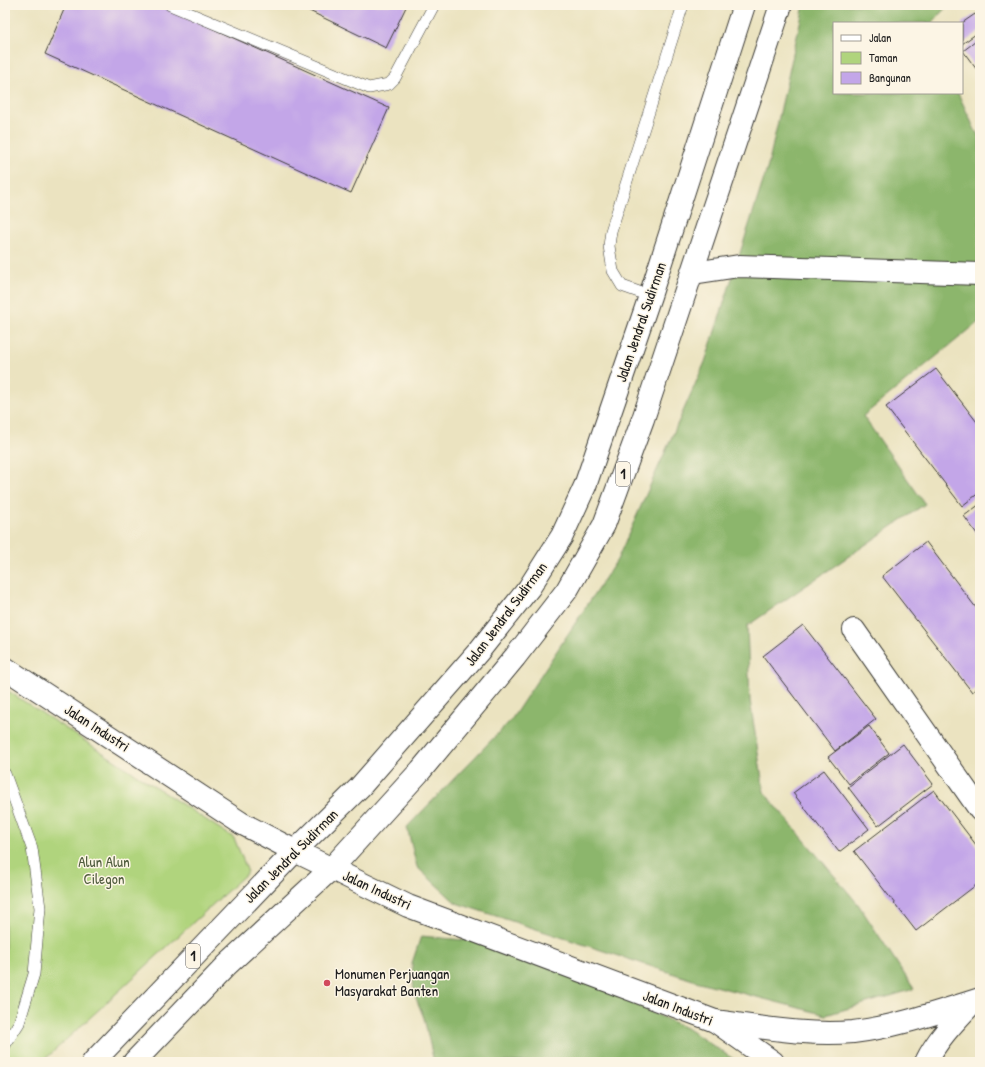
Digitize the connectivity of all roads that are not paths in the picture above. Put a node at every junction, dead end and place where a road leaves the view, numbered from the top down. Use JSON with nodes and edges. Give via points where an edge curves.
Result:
{"nodes":[{"id":1,"x":170,"y":5,"type":"edge"},
{"id":2,"x":434,"y":5,"type":"edge"},
{"id":3,"x":683,"y":5,"type":"edge"},
{"id":4,"x":744,"y":5,"type":"edge"},
{"id":5,"x":781,"y":5,"type":"edge"},
{"id":6,"x":693,"y":273,"type":"junction"},
{"id":7,"x":980,"y":274,"type":"edge"},
{"id":8,"x":650,"y":296,"type":"junction"},
{"id":9,"x":854,"y":630,"type":"dead end"},
{"id":10,"x":5,"y":668,"type":"edge"},
{"id":11,"x":5,"y":774,"type":"edge"},
{"id":12,"x":980,"y":810,"type":"edge"},
{"id":13,"x":294,"y":851,"type":"junction"},
{"id":14,"x":330,"y":868,"type":"junction"},
{"id":15,"x":977,"y":1000,"type":"edge"},
{"id":16,"x":715,"y":1021,"type":"junction"},
{"id":17,"x":5,"y":1045,"type":"edge"},
{"id":18,"x":93,"y":1062,"type":"edge"},
{"id":19,"x":134,"y":1062,"type":"edge"},
{"id":20,"x":773,"y":1062,"type":"edge"},
{"id":21,"x":926,"y":1062,"type":"edge"}],
"edges":[{"from":1,"to":2,"type":"lane","via":[[369,88],[389,84],[395,78]]},
{"from":3,"to":8,"type":"lane","via":[[611,231],[609,246],[613,271],[622,286]]},
{"from":4,"to":8,"type":"main road","name":"Jalan Jendral Sudirman","number":"1"},
{"from":5,"to":6,"type":"main road","name":"Jalan Jendral Sudirman","number":"1"},
{"from":6,"to":7,"type":"main road","via":[[739,266]]},
{"from":6,"to":14,"type":"main road","name":"Jalan Jendral Sudirman","number":"1","via":[[604,525],[567,590],[421,770]]},
{"from":8,"to":13,"type":"main road","name":"Jalan Jendral Sudirman","number":"1","via":[[585,486],[562,536],[529,588],[479,650],[360,787]]},
{"from":9,"to":12,"type":"main road"},
{"from":10,"to":13,"type":"main road","name":"Jalan Industri","via":[[241,823]]},
{"from":11,"to":17,"type":"lane","via":[[32,848],[40,908],[34,974],[20,1022]]},
{"from":13,"to":14,"type":"main road","name":"Jalan Industri"},
{"from":13,"to":18,"type":"main road","name":"Jalan Jendral Sudirman","number":"1"},
{"from":14,"to":16,"type":"main road","name":"Jalan Industri","via":[[408,906]]},
{"from":14,"to":19,"type":"main road","name":"Jalan Jendral Sudirman","number":"1","via":[[227,965]]},
{"from":15,"to":16,"type":"main road","via":[[888,1026],[852,1032],[807,1033]]},
{"from":15,"to":21,"type":"main road","via":[[951,1025]]},
{"from":16,"to":20,"type":"main road","name":"Jalan Industri"}]}
